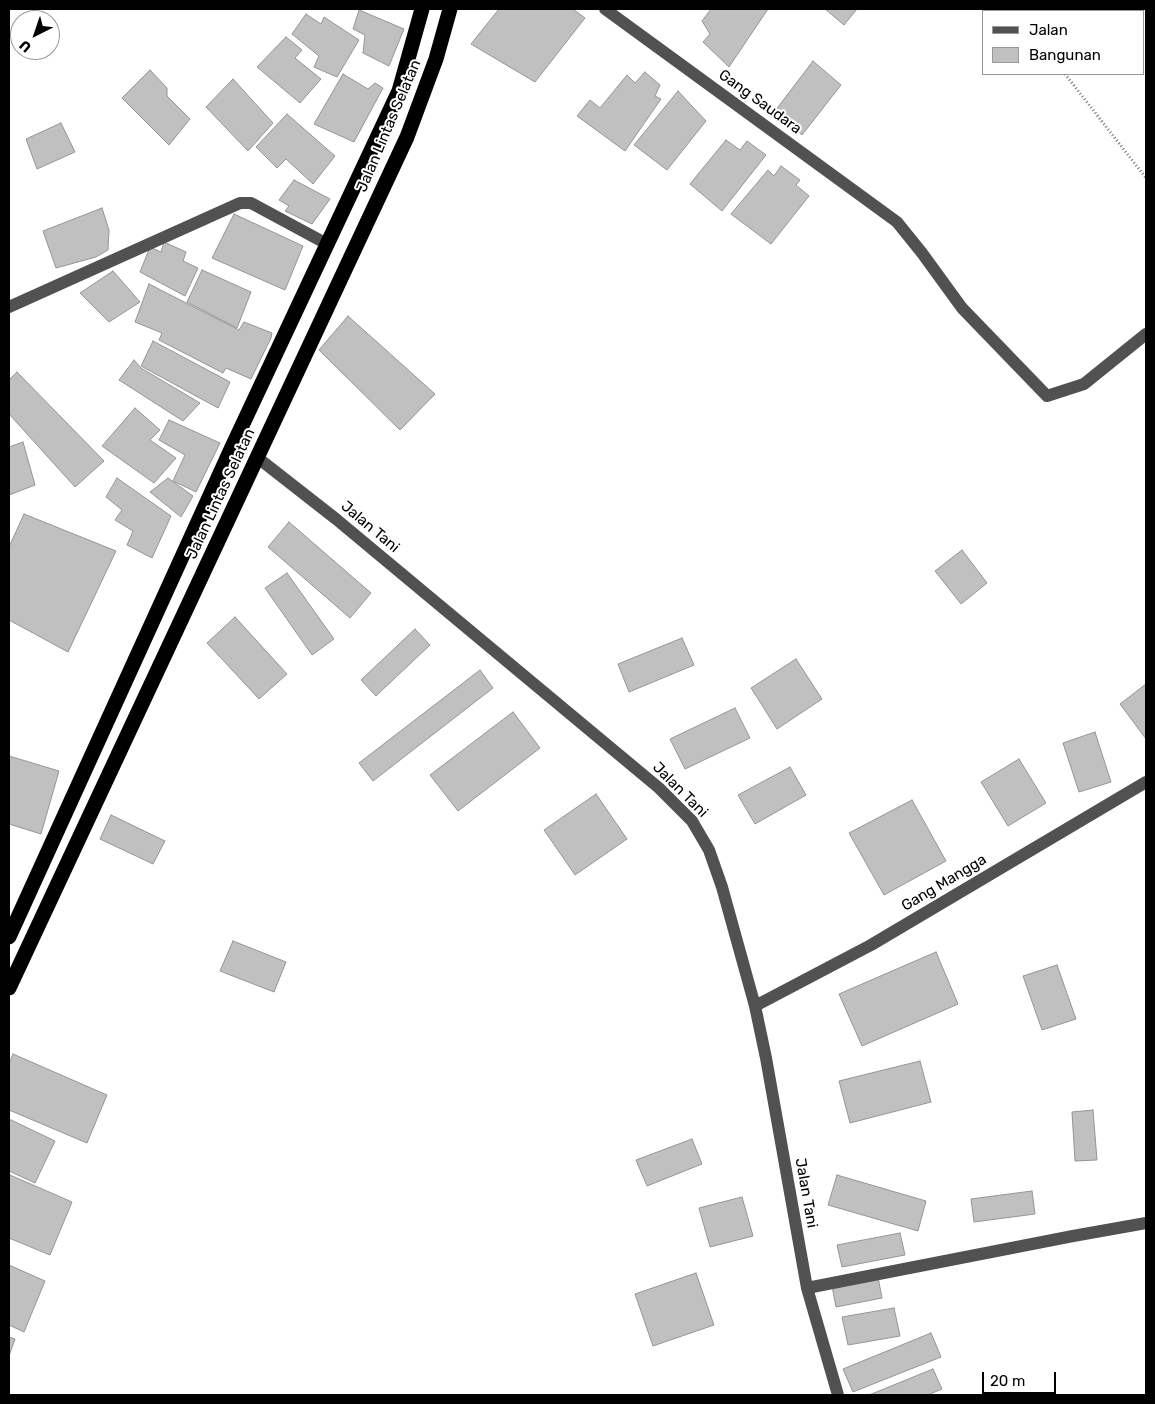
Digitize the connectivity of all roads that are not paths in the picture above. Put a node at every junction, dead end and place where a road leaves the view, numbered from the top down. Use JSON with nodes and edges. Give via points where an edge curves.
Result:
{"nodes":[{"id":1,"x":422,"y":9,"type":"edge"},
{"id":2,"x":450,"y":9,"type":"edge"},
{"id":3,"x":605,"y":9,"type":"edge"},
{"id":4,"x":327,"y":244,"type":"junction"},
{"id":5,"x":9,"y":307,"type":"edge"},
{"id":6,"x":1146,"y":334,"type":"edge"},
{"id":7,"x":258,"y":458,"type":"junction"},
{"id":8,"x":1146,"y":782,"type":"edge"},
{"id":9,"x":9,"y":937,"type":"edge"},
{"id":10,"x":9,"y":988,"type":"edge"},
{"id":11,"x":755,"y":1006,"type":"junction"},
{"id":12,"x":1146,"y":1224,"type":"edge"},
{"id":13,"x":807,"y":1288,"type":"junction"},
{"id":14,"x":838,"y":1395,"type":"edge"}],
"edges":[{"from":1,"to":4,"type":"highway","name":"Jalan Lintas Selatan","via":[[399,91]]},
{"from":2,"to":7,"type":"highway","name":"Jalan Lintas Selatan","via":[[436,59],[407,136]]},
{"from":3,"to":6,"type":"street","name":"Gang Saudara","via":[[897,222],[962,308],[1047,396],[1084,384]]},
{"from":4,"to":5,"type":"street","via":[[251,203],[240,203]]},
{"from":4,"to":9,"type":"highway","name":"Jalan Lintas Selatan"},
{"from":7,"to":10,"type":"highway","name":"Jalan Lintas Selatan"},
{"from":7,"to":11,"type":"street","name":"Jalan Tani","via":[[659,788],[692,822],[709,850],[722,887]]},
{"from":8,"to":11,"type":"street","name":"Gang Mangga","via":[[871,945]]},
{"from":11,"to":13,"type":"street","name":"Jalan Tani"},
{"from":12,"to":13,"type":"street"},
{"from":13,"to":14,"type":"street","name":"Jalan Tani"}]}
